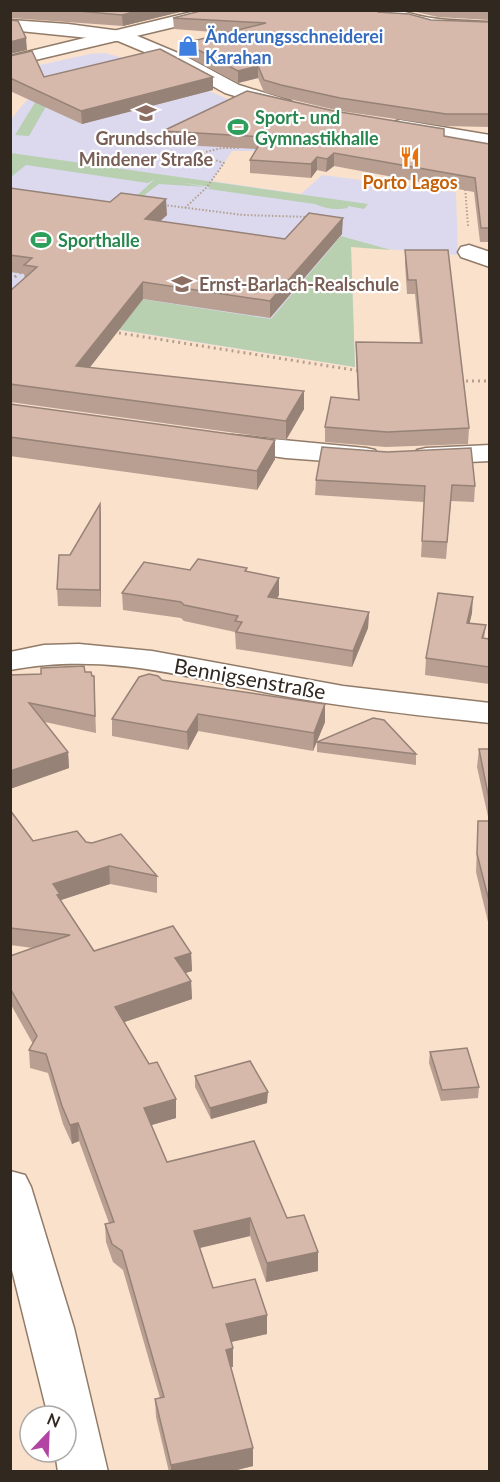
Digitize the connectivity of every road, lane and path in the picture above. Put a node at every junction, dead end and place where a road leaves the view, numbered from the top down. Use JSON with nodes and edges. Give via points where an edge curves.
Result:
{"nodes":[{"id":1,"x":200,"y":10,"type":"edge"},
{"id":2,"x":223,"y":10,"type":"edge"},
{"id":3,"x":397,"y":11,"type":"edge"},
{"id":4,"x":10,"y":25,"type":"edge"},
{"id":5,"x":489,"y":27,"type":"edge"},
{"id":6,"x":10,"y":32,"type":"edge"},
{"id":7,"x":122,"y":36,"type":"junction"},
{"id":8,"x":98,"y":37,"type":"junction"},
{"id":9,"x":74,"y":38,"type":"junction"},
{"id":10,"x":10,"y":52,"type":"edge"},
{"id":11,"x":10,"y":61,"type":"edge"},
{"id":12,"x":204,"y":75,"type":"junction"},
{"id":13,"x":300,"y":109,"type":"edge"},
{"id":14,"x":379,"y":123,"type":"edge"},
{"id":15,"x":489,"y":141,"type":"edge"},
{"id":16,"x":244,"y":148,"type":"edge"},
{"id":17,"x":464,"y":176,"type":"edge"},
{"id":18,"x":157,"y":204,"type":"edge"},
{"id":19,"x":167,"y":206,"type":"junction"},
{"id":20,"x":185,"y":208,"type":"junction"},
{"id":21,"x":160,"y":212,"type":"edge"},
{"id":22,"x":319,"y":217,"type":"edge"},
{"id":23,"x":479,"y":256,"type":"edge"},
{"id":24,"x":17,"y":268,"type":"edge"},
{"id":25,"x":10,"y":281,"type":"edge"},
{"id":26,"x":105,"y":330,"type":"edge"},
{"id":27,"x":364,"y":372,"type":"edge"},
{"id":28,"x":457,"y":380,"type":"edge"},
{"id":29,"x":489,"y":381,"type":"edge"},
{"id":30,"x":208,"y":440,"type":"edge"},
{"id":31,"x":489,"y":453,"type":"edge"},
{"id":32,"x":10,"y":662,"type":"edge"},
{"id":33,"x":489,"y":713,"type":"edge"},
{"id":34,"x":10,"y":1187,"type":"edge"},
{"id":35,"x":83,"y":1472,"type":"edge"}],
"edges":[{"from":1,"to":8,"type":"street"},
{"from":2,"to":7,"type":"street"},
{"from":3,"to":5,"type":"street","via":[[404,18],[419,21]]},
{"from":4,"to":8,"type":"street"},
{"from":6,"to":9,"type":"street"},
{"from":7,"to":8,"type":"street"},
{"from":7,"to":12,"type":"street"},
{"from":8,"to":9,"type":"street"},
{"from":8,"to":11,"type":"street"},
{"from":8,"to":12,"type":"street"},
{"from":9,"to":10,"type":"street"},
{"from":12,"to":13,"type":"street","via":[[246,95]]},
{"from":14,"to":15,"type":"street"},
{"from":16,"to":20,"type":"path","via":[[205,152],[206,159],[224,163]]},
{"from":17,"to":23,"type":"path"},
{"from":18,"to":19,"type":"path"},
{"from":19,"to":20,"type":"path"},
{"from":19,"to":21,"type":"path"},
{"from":20,"to":22,"type":"path","via":[[243,215]]},
{"from":24,"to":25,"type":"path","via":[[24,269]]},
{"from":26,"to":27,"type":"path"},
{"from":28,"to":29,"type":"path"},
{"from":30,"to":31,"type":"street","via":[[391,457]]},
{"from":32,"to":33,"type":"street","name":"Bennigsenstraße","via":[[53,653],[94,652],[297,688]]},
{"from":34,"to":35,"type":"street","via":[[39,1278]]}]}
